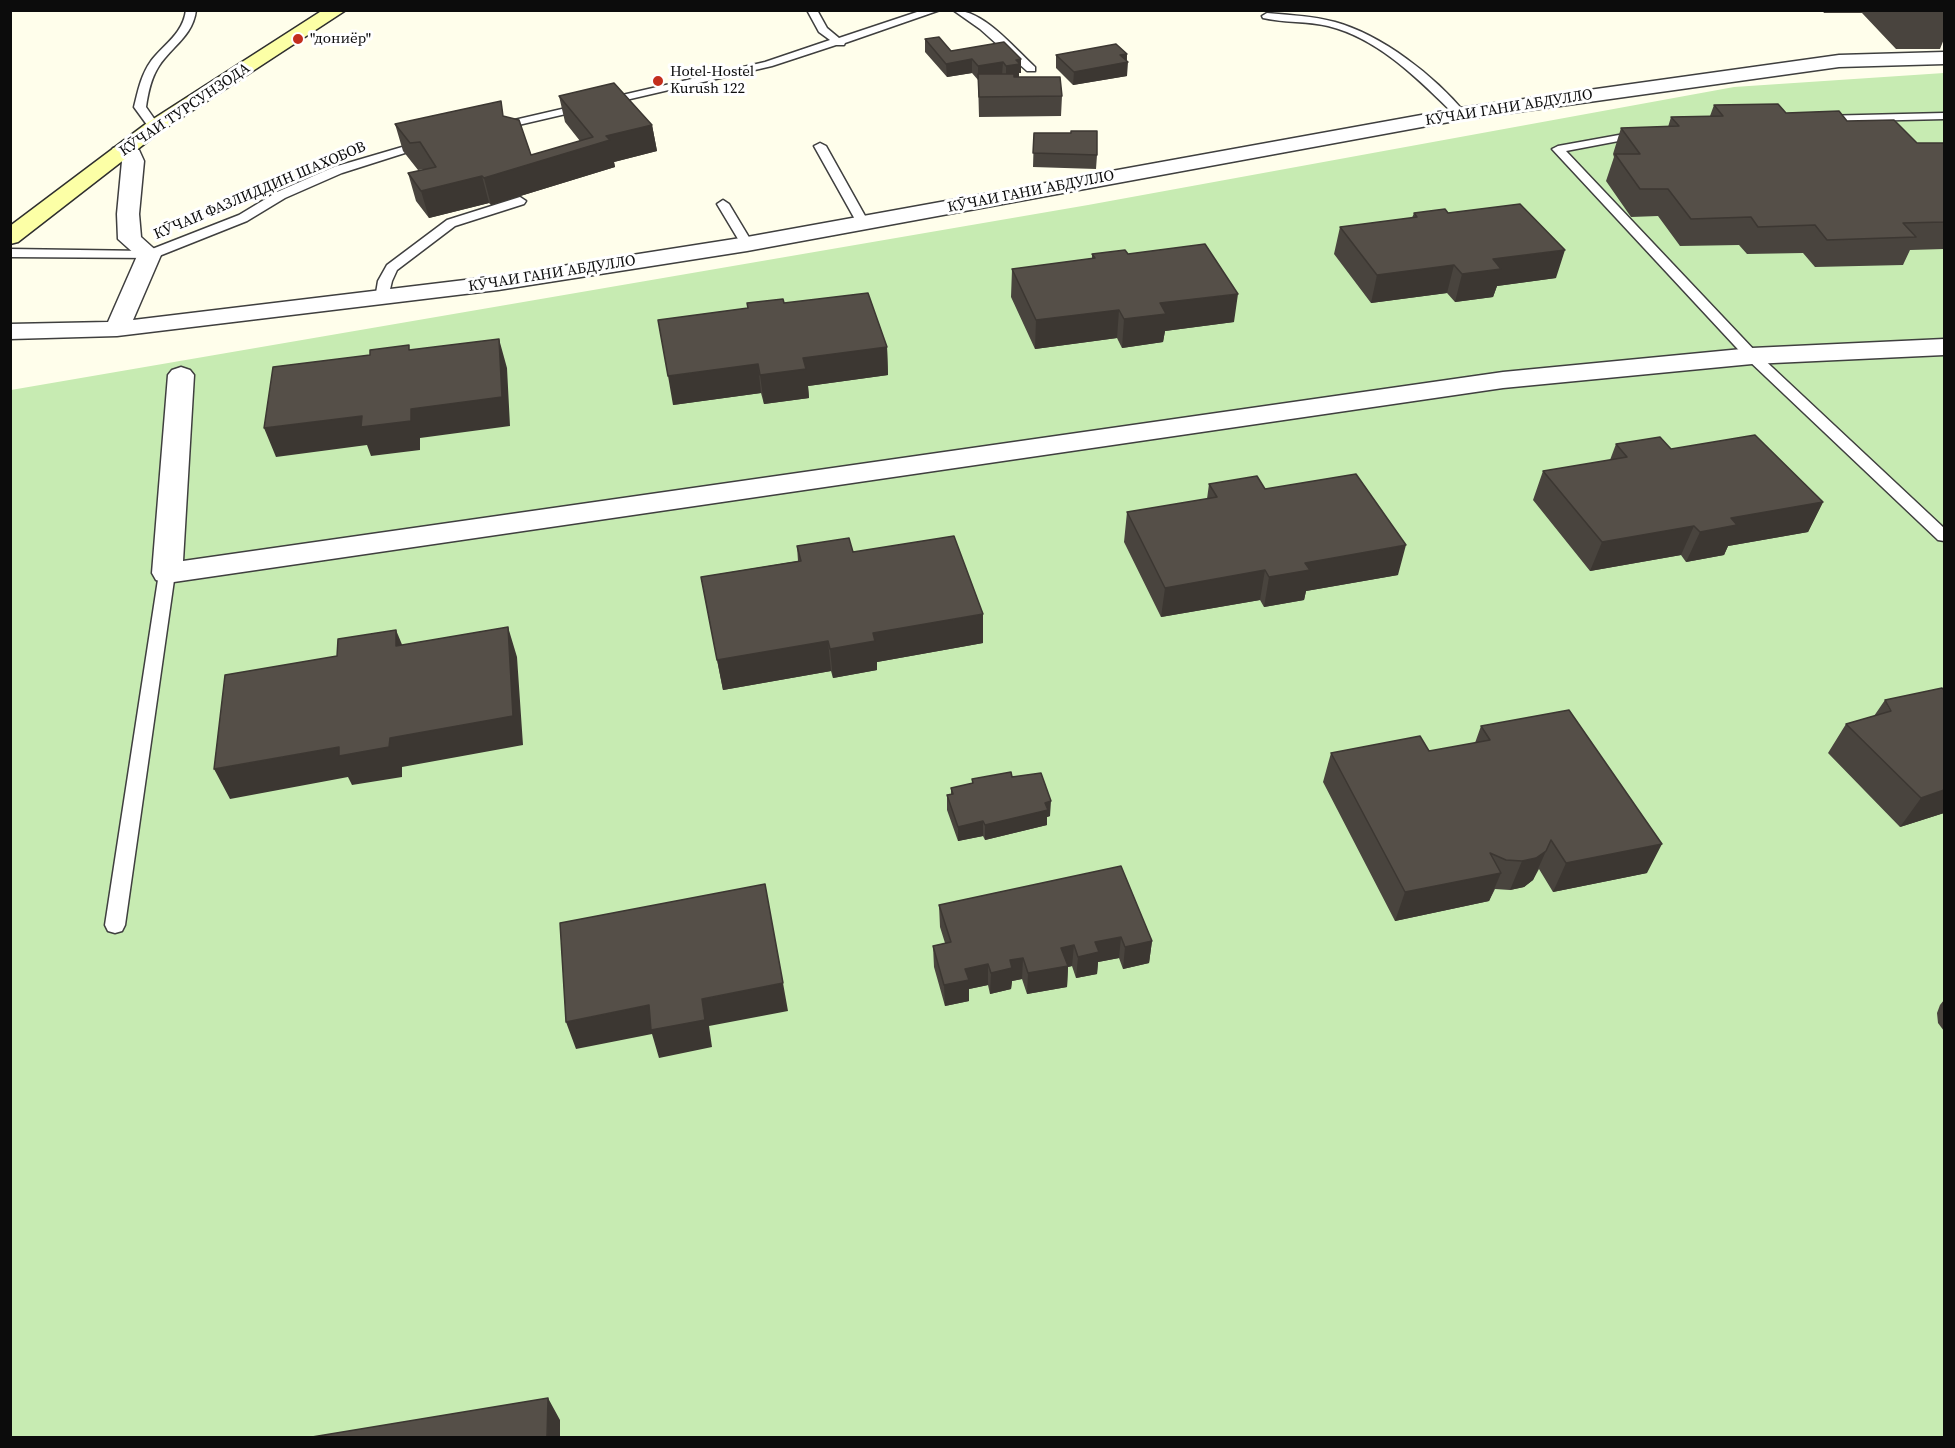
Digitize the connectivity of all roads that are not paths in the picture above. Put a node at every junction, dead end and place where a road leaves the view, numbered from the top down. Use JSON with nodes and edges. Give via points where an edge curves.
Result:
{"nodes":[{"id":1,"x":191,"y":10,"type":"edge"},
{"id":2,"x":337,"y":10,"type":"edge"},
{"id":3,"x":812,"y":10,"type":"edge"},
{"id":4,"x":958,"y":10,"type":"edge"},
{"id":5,"x":929,"y":11,"type":"edge"},
{"id":6,"x":1267,"y":16,"type":"dead end"},
{"id":7,"x":840,"y":43,"type":"junction"},
{"id":8,"x":1944,"y":58,"type":"edge"},
{"id":9,"x":1031,"y":69,"type":"dead end"},
{"id":10,"x":1460,"y":114,"type":"junction"},
{"id":11,"x":1944,"y":116,"type":"edge"},
{"id":12,"x":1803,"y":119,"type":"edge"},
{"id":13,"x":154,"y":128,"type":"junction"},
{"id":14,"x":488,"y":129,"type":"edge"},
{"id":15,"x":1651,"y":132,"type":"edge"},
{"id":16,"x":441,"y":140,"type":"edge"},
{"id":17,"x":820,"y":146,"type":"dead end"},
{"id":18,"x":121,"y":153,"type":"junction"},
{"id":19,"x":520,"y":201,"type":"dead end"},
{"id":20,"x":723,"y":204,"type":"dead end"},
{"id":21,"x":863,"y":224,"type":"junction"},
{"id":22,"x":10,"y":237,"type":"edge"},
{"id":23,"x":747,"y":244,"type":"junction"},
{"id":24,"x":10,"y":254,"type":"edge"},
{"id":25,"x":149,"y":255,"type":"junction"},
{"id":26,"x":382,"y":299,"type":"junction"},
{"id":27,"x":117,"y":329,"type":"junction"},
{"id":28,"x":10,"y":332,"type":"edge"},
{"id":29,"x":1944,"y":347,"type":"edge"},
{"id":30,"x":1752,"y":356,"type":"junction"},
{"id":31,"x":181,"y":375,"type":"dead end"},
{"id":32,"x":1944,"y":536,"type":"edge"},
{"id":33,"x":167,"y":573,"type":"junction"},
{"id":34,"x":115,"y":925,"type":"dead end"}],
"edges":[{"from":1,"to":13,"type":"lane","via":[[181,38],[155,63],[145,85],[140,107]]},
{"from":2,"to":13,"type":"main road","name":"КӮЧАИ ТУРСУНЗОДА"},
{"from":3,"to":7,"type":"lane","via":[[823,30]]},
{"from":4,"to":9,"type":"lane","via":[[984,27]]},
{"from":5,"to":7,"type":"lane"},
{"from":6,"to":10,"type":"lane","via":[[1339,26],[1361,36],[1399,58]]},
{"from":7,"to":14,"type":"lane","via":[[736,72]]},
{"from":8,"to":10,"type":"street","name":"КӮЧАИ ГАНИ АБДУЛЛО","via":[[1839,61]]},
{"from":10,"to":21,"type":"street","name":"КӮЧАИ ГАНИ АБДУЛЛО"},
{"from":11,"to":12,"type":"lane"},
{"from":13,"to":18,"type":"main road","name":"КӮЧАИ ТУРСУНЗОДА"},
{"from":15,"to":30,"type":"lane","via":[[1558,149]]},
{"from":16,"to":25,"type":"lane","name":"КӮЧАИ ФАЗЛИДДИН ШАХОБОВ","via":[[338,170],[281,195],[243,218]]},
{"from":17,"to":21,"type":"lane"},
{"from":18,"to":22,"type":"main road","name":"КӮЧАИ ТУРСУНЗОДА"},
{"from":18,"to":25,"type":"street","via":[[131,155],[134,161],[128,214],[130,239]]},
{"from":19,"to":26,"type":"lane","via":[[451,223],[392,268]]},
{"from":20,"to":23,"type":"lane"},
{"from":21,"to":23,"type":"street","name":"КӮЧАИ ГАНИ АБДУЛЛО"},
{"from":23,"to":26,"type":"street","name":"КӮЧАИ ГАНИ АБДУЛЛО"},
{"from":24,"to":25,"type":"lane","name":"КӮЧАИ ФАЗЛИДДИН ШАХОБОВ"},
{"from":25,"to":27,"type":"street"},
{"from":26,"to":27,"type":"street","name":"КӮЧАИ ГАНИ АБДУЛЛО"},
{"from":27,"to":28,"type":"street","name":"КӮЧАИ ГАНИ АБДУЛЛО"},
{"from":29,"to":30,"type":"street"},
{"from":30,"to":32,"type":"lane"},
{"from":30,"to":33,"type":"street","via":[[1503,380]]},
{"from":31,"to":33,"type":"street"},
{"from":33,"to":34,"type":"lane"}]}
